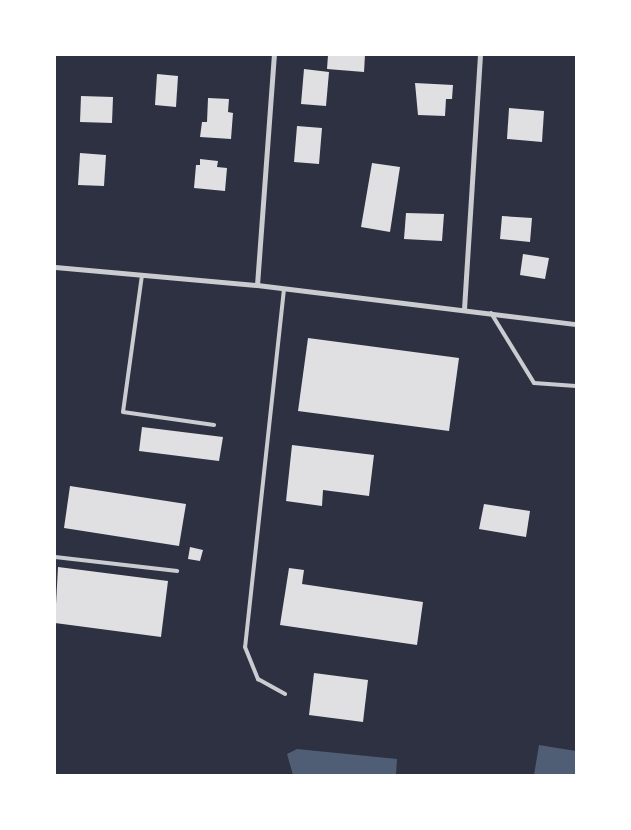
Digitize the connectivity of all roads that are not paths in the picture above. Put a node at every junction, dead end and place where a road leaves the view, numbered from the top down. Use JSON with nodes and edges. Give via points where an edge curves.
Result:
{"nodes":[{"id":1,"x":274,"y":55,"type":"edge"},
{"id":2,"x":480,"y":55,"type":"edge"},
{"id":3,"x":55,"y":267,"type":"edge"},
{"id":4,"x":142,"y":275,"type":"junction"},
{"id":5,"x":258,"y":285,"type":"junction"},
{"id":6,"x":284,"y":289,"type":"junction"},
{"id":7,"x":464,"y":309,"type":"junction"},
{"id":8,"x":491,"y":312,"type":"junction"},
{"id":9,"x":576,"y":324,"type":"edge"},
{"id":10,"x":576,"y":386,"type":"edge"},
{"id":11,"x":214,"y":425,"type":"dead end"},
{"id":12,"x":55,"y":557,"type":"edge"},
{"id":13,"x":177,"y":571,"type":"dead end"},
{"id":14,"x":284,"y":694,"type":"dead end"}],
"edges":[{"from":1,"to":5,"type":"street"},
{"from":2,"to":7,"type":"street"},
{"from":3,"to":4,"type":"street"},
{"from":4,"to":5,"type":"street"},
{"from":4,"to":11,"type":"lane","via":[[123,412]]},
{"from":5,"to":6,"type":"street"},
{"from":6,"to":7,"type":"street"},
{"from":6,"to":14,"type":"lane","via":[[245,647],[258,679]]},
{"from":7,"to":8,"type":"street"},
{"from":8,"to":9,"type":"street"},
{"from":8,"to":10,"type":"lane","via":[[534,383]]},
{"from":12,"to":13,"type":"lane"}]}
